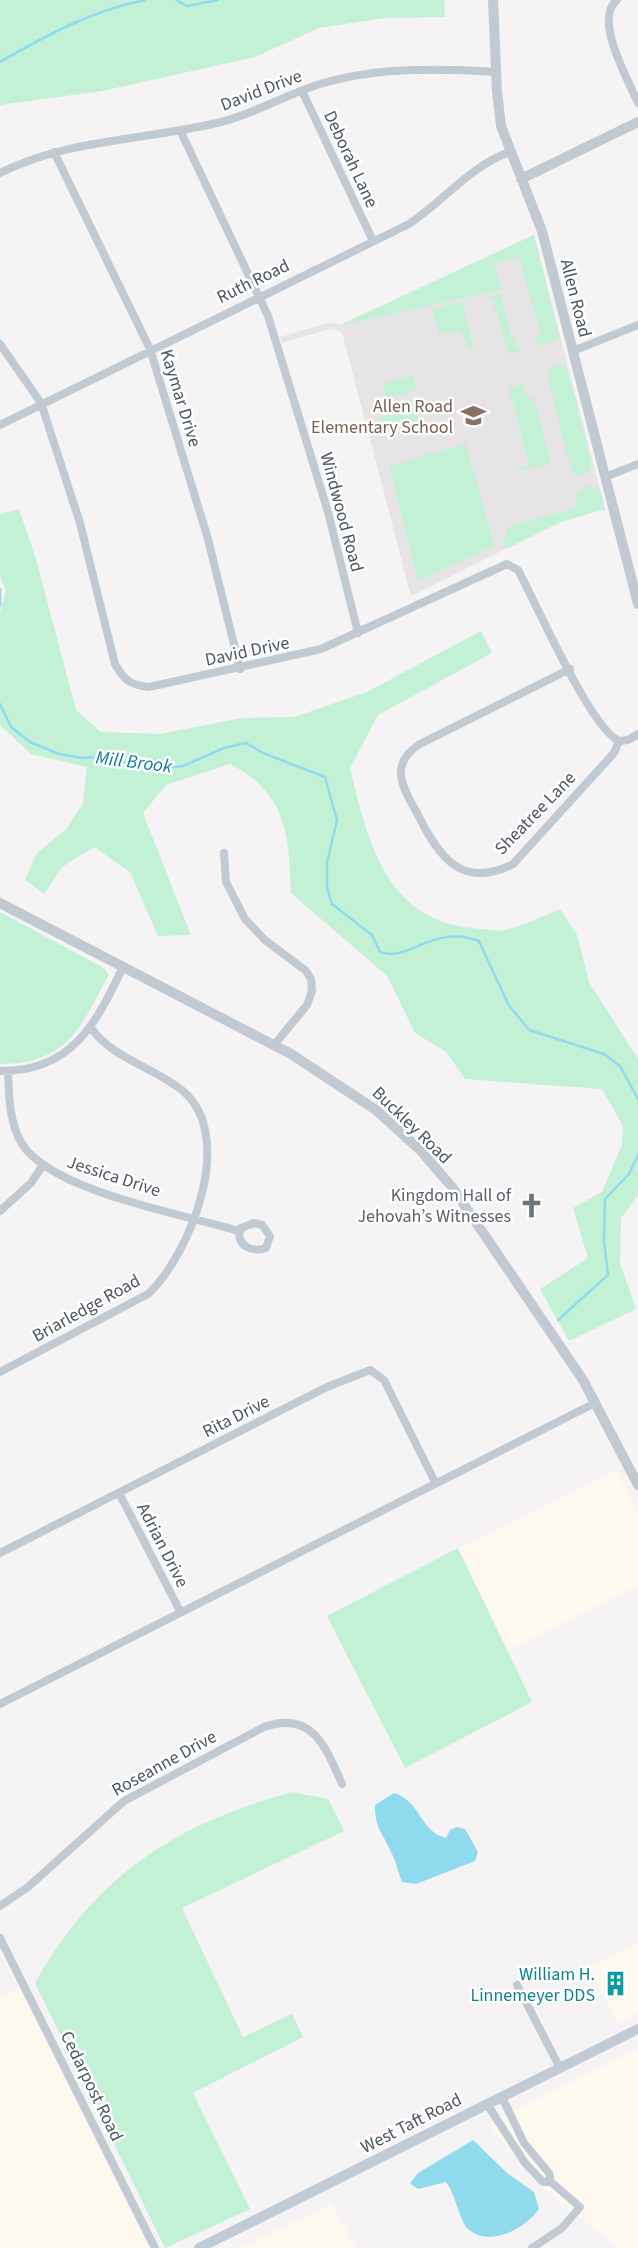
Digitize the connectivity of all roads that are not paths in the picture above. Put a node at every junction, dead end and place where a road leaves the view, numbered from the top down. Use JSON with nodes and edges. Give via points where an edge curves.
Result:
{"nodes":[{"id":1,"x":493,"y":0,"type":"edge"},
{"id":2,"x":617,"y":0,"type":"edge"},
{"id":3,"x":496,"y":72,"type":"junction"},
{"id":4,"x":302,"y":91,"type":"junction"},
{"id":5,"x":638,"y":103,"type":"edge"},
{"id":6,"x":638,"y":122,"type":"edge"},
{"id":7,"x":180,"y":130,"type":"junction"},
{"id":8,"x":54,"y":152,"type":"junction"},
{"id":9,"x":509,"y":152,"type":"junction"},
{"id":10,"x":0,"y":173,"type":"edge"},
{"id":11,"x":521,"y":179,"type":"junction"},
{"id":12,"x":373,"y":241,"type":"junction"},
{"id":13,"x":260,"y":295,"type":"junction"},
{"id":14,"x":638,"y":325,"type":"edge"},
{"id":15,"x":0,"y":344,"type":"edge"},
{"id":16,"x":150,"y":349,"type":"junction"},
{"id":17,"x":573,"y":351,"type":"junction"},
{"id":18,"x":41,"y":403,"type":"junction"},
{"id":19,"x":0,"y":425,"type":"edge"},
{"id":20,"x":638,"y":464,"type":"edge"},
{"id":21,"x":605,"y":477,"type":"junction"},
{"id":22,"x":637,"y":599,"type":"edge"},
{"id":23,"x":358,"y":633,"type":"junction"},
{"id":24,"x":240,"y":669,"type":"junction"},
{"id":25,"x":570,"y":669,"type":"junction"},
{"id":26,"x":638,"y":734,"type":"edge"},
{"id":27,"x":619,"y":741,"type":"junction"},
{"id":28,"x":224,"y":853,"type":"dead end"},
{"id":29,"x":0,"y":903,"type":"edge"},
{"id":30,"x":122,"y":967,"type":"junction"},
{"id":31,"x":90,"y":1028,"type":"junction"},
{"id":32,"x":274,"y":1045,"type":"junction"},
{"id":33,"x":4,"y":1071,"type":"edge"},
{"id":34,"x":43,"y":1165,"type":"junction"},
{"id":35,"x":0,"y":1211,"type":"edge"},
{"id":36,"x":192,"y":1217,"type":"junction"},
{"id":37,"x":239,"y":1231,"type":"dead end"},
{"id":38,"x":0,"y":1372,"type":"edge"},
{"id":39,"x":595,"y":1403,"type":"junction"},
{"id":40,"x":435,"y":1482,"type":"junction"},
{"id":41,"x":638,"y":1485,"type":"edge"},
{"id":42,"x":119,"y":1493,"type":"junction"},
{"id":43,"x":0,"y":1553,"type":"edge"},
{"id":44,"x":180,"y":1611,"type":"junction"},
{"id":45,"x":0,"y":1704,"type":"edge"},
{"id":46,"x":342,"y":1784,"type":"dead end"},
{"id":47,"x":0,"y":1906,"type":"edge"},
{"id":48,"x":0,"y":1938,"type":"edge"},
{"id":49,"x":517,"y":1985,"type":"dead end"},
{"id":50,"x":638,"y":2029,"type":"edge"},
{"id":51,"x":560,"y":2068,"type":"junction"},
{"id":52,"x":502,"y":2096,"type":"junction"},
{"id":53,"x":487,"y":2104,"type":"junction"},
{"id":54,"x":551,"y":2182,"type":"junction"},
{"id":55,"x":155,"y":2248,"type":"edge"},
{"id":56,"x":199,"y":2248,"type":"edge"},
{"id":57,"x":532,"y":2248,"type":"edge"}],
"edges":[{"from":1,"to":3,"type":"street","name":"Allen Road"},
{"from":2,"to":5,"type":"street","via":[[609,9],[608,24]]},
{"from":3,"to":4,"type":"street","name":"David Drive","via":[[389,72]]},
{"from":3,"to":9,"type":"street","name":"Allen Road","via":[[501,126]]},
{"from":4,"to":7,"type":"street","name":"David Drive","via":[[243,116]]},
{"from":4,"to":12,"type":"street","name":"Deborah Lane"},
{"from":6,"to":11,"type":"street"},
{"from":7,"to":8,"type":"street","name":"David Drive"},
{"from":7,"to":13,"type":"street","name":"Windwood Road"},
{"from":8,"to":10,"type":"street","name":"David Drive"},
{"from":8,"to":16,"type":"street","name":"Kaymar Drive"},
{"from":9,"to":11,"type":"street","name":"Allen Road"},
{"from":9,"to":12,"type":"street","name":"Ruth Road","via":[[480,165],[436,206]]},
{"from":11,"to":17,"type":"street","name":"Allen Road","via":[[542,231]]},
{"from":12,"to":13,"type":"street","name":"Ruth Road"},
{"from":13,"to":16,"type":"street","name":"Ruth Road"},
{"from":13,"to":23,"type":"street","name":"Windwood Road","via":[[328,512]]},
{"from":14,"to":17,"type":"street"},
{"from":15,"to":18,"type":"street","name":"David Drive"},
{"from":16,"to":18,"type":"street","name":"Ruth Road"},
{"from":16,"to":24,"type":"street","name":"Kaymar Drive","via":[[208,539]]},
{"from":17,"to":21,"type":"street","name":"Allen Road"},
{"from":18,"to":19,"type":"street","name":"Ruth Road"},
{"from":18,"to":24,"type":"street","name":"David Drive","via":[[80,523],[115,664],[124,680],[149,687]]},
{"from":20,"to":21,"type":"street"},
{"from":21,"to":22,"type":"street","name":"Allen Road"},
{"from":23,"to":24,"type":"street","name":"David Drive","via":[[296,657]]},
{"from":23,"to":25,"type":"street","name":"David Drive","via":[[498,566],[512,565],[519,570]]},
{"from":25,"to":27,"type":"street","name":"David Drive","via":[[594,715]]},
{"from":25,"to":27,"type":"street","name":"Sheatree Lane","via":[[420,744],[406,757],[401,776],[436,850],[467,872],[493,873],[513,864],[614,753]]},
{"from":26,"to":27,"type":"street"},
{"from":28,"to":32,"type":"street","via":[[226,882],[245,919],[310,979],[307,1005]]},
{"from":29,"to":30,"type":"street","name":"Buckley Road"},
{"from":30,"to":31,"type":"street"},
{"from":30,"to":32,"type":"street","name":"Buckley Road"},
{"from":31,"to":33,"type":"street","via":[[56,1059]]},
{"from":31,"to":36,"type":"street","name":"Briarledge Road","via":[[107,1047],[165,1078],[194,1104],[207,1137],[208,1160]]},
{"from":32,"to":39,"type":"street","name":"Buckley Road","via":[[357,1094],[420,1150],[452,1187]]},
{"from":33,"to":34,"type":"street","name":"Jessica Drive","via":[[11,1118],[22,1143]]},
{"from":34,"to":35,"type":"street"},
{"from":34,"to":36,"type":"street","name":"Jessica Drive","via":[[82,1186]]},
{"from":36,"to":37,"type":"street","name":"Jessica Drive"},
{"from":36,"to":38,"type":"street","name":"Briarledge Road","via":[[177,1259],[148,1294]]},
{"from":39,"to":40,"type":"street"},
{"from":39,"to":41,"type":"street","name":"Buckley Road"},
{"from":40,"to":42,"type":"street","name":"Rita Drive","via":[[384,1380],[370,1370]]},
{"from":40,"to":44,"type":"street"},
{"from":42,"to":43,"type":"street","name":"Rita Drive"},
{"from":42,"to":44,"type":"street","name":"Adrian Drive"},
{"from":44,"to":45,"type":"street"},
{"from":46,"to":47,"type":"street","name":"Roseanne Drive","via":[[327,1749],[315,1735],[287,1722],[271,1725],[124,1801],[28,1887]]},
{"from":48,"to":55,"type":"street","name":"Cedarpost Road"},
{"from":49,"to":51,"type":"street"},
{"from":50,"to":51,"type":"main road","name":"West Taft Road"},
{"from":51,"to":52,"type":"main road","name":"West Taft Road"},
{"from":52,"to":53,"type":"main road","name":"West Taft Road"},
{"from":52,"to":54,"type":"street","via":[[519,2134]]},
{"from":53,"to":54,"type":"street","via":[[525,2164],[543,2182]]},
{"from":53,"to":56,"type":"main road","name":"West Taft Road"},
{"from":54,"to":57,"type":"street","via":[[580,2207],[562,2228]]}]}
